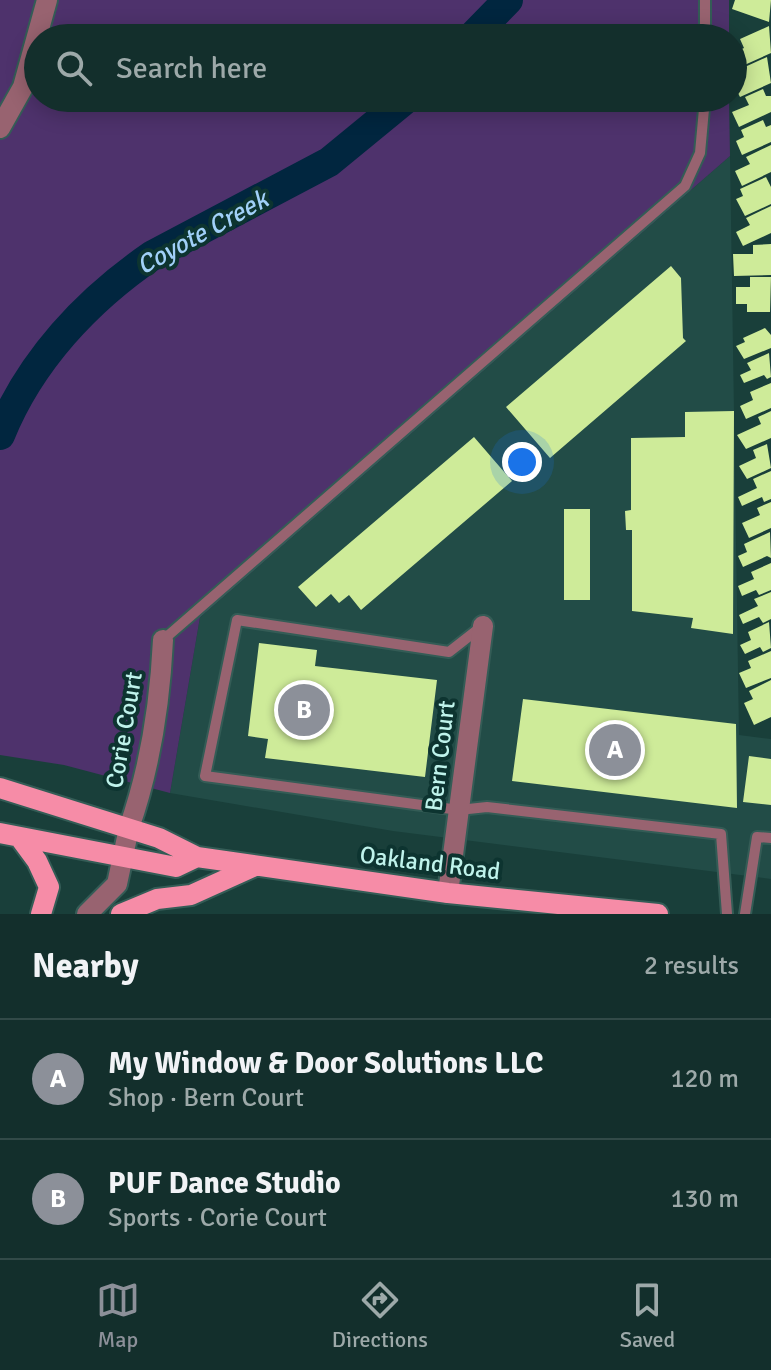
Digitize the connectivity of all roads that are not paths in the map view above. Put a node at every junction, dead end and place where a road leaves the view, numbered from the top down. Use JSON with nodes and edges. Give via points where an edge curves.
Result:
{"nodes":[{"id":1,"x":47,"y":0,"type":"edge"},
{"id":2,"x":705,"y":0,"type":"edge"},
{"id":3,"x":40,"y":24,"type":"edge"},
{"id":4,"x":705,"y":24,"type":"edge"},
{"id":5,"x":24,"y":83,"type":"edge"},
{"id":6,"x":704,"y":112,"type":"edge"},
{"id":7,"x":0,"y":128,"type":"edge"},
{"id":8,"x":483,"y":626,"type":"joint"},
{"id":9,"x":163,"y":640,"type":"joint"},
{"id":10,"x":0,"y":788,"type":"edge"},
{"id":11,"x":459,"y":810,"type":"junction"},
{"id":12,"x":129,"y":828,"type":"junction"},
{"id":13,"x":0,"y":833,"type":"edge"},
{"id":14,"x":20,"y":838,"type":"junction"},
{"id":15,"x":771,"y":838,"type":"edge"},
{"id":16,"x":197,"y":857,"type":"junction"},
{"id":17,"x":123,"y":858,"type":"junction"},
{"id":18,"x":255,"y":866,"type":"junction"},
{"id":19,"x":448,"y":893,"type":"junction"},
{"id":20,"x":41,"y":914,"type":"edge"},
{"id":21,"x":87,"y":914,"type":"edge"},
{"id":22,"x":121,"y":914,"type":"edge"},
{"id":23,"x":658,"y":914,"type":"edge"},
{"id":24,"x":727,"y":914,"type":"edge"},
{"id":25,"x":745,"y":914,"type":"edge"}],
"edges":[{"from":1,"to":3,"type":"street"},
{"from":2,"to":4,"type":"lane"},
{"from":5,"to":7,"type":"street"},
{"from":6,"to":9,"type":"lane","via":[[700,153],[685,186]]},
{"from":8,"to":11,"type":"street","name":"Bern Court"},
{"from":8,"to":11,"type":"lane","via":[[449,652],[237,620],[205,776]]},
{"from":9,"to":12,"type":"street","name":"Corie Court","via":[[141,796]]},
{"from":10,"to":12,"type":"main road","name":"Oakland Road"},
{"from":11,"to":19,"type":"street","name":"Bern Court"},
{"from":11,"to":24,"type":"lane","via":[[487,807],[721,834]]},
{"from":12,"to":16,"type":"main road","name":"Oakland Road","via":[[180,845]]},
{"from":12,"to":17,"type":"street","name":"Corie Court"},
{"from":13,"to":14,"type":"main road","name":"Oakland Road"},
{"from":14,"to":17,"type":"main road","name":"Oakland Road"},
{"from":14,"to":20,"type":"main road","via":[[49,887]]},
{"from":15,"to":25,"type":"lane","via":[[757,837]]},
{"from":16,"to":17,"type":"main road","name":"Oakland Road","via":[[176,867]]},
{"from":16,"to":18,"type":"main road","name":"Oakland Road"},
{"from":17,"to":21,"type":"street","name":"Corie Court","via":[[117,884]]},
{"from":18,"to":19,"type":"main road","name":"Oakland Road"},
{"from":18,"to":22,"type":"main road","via":[[191,895],[157,899]]},
{"from":19,"to":23,"type":"main road","name":"Oakland Road"}]}
